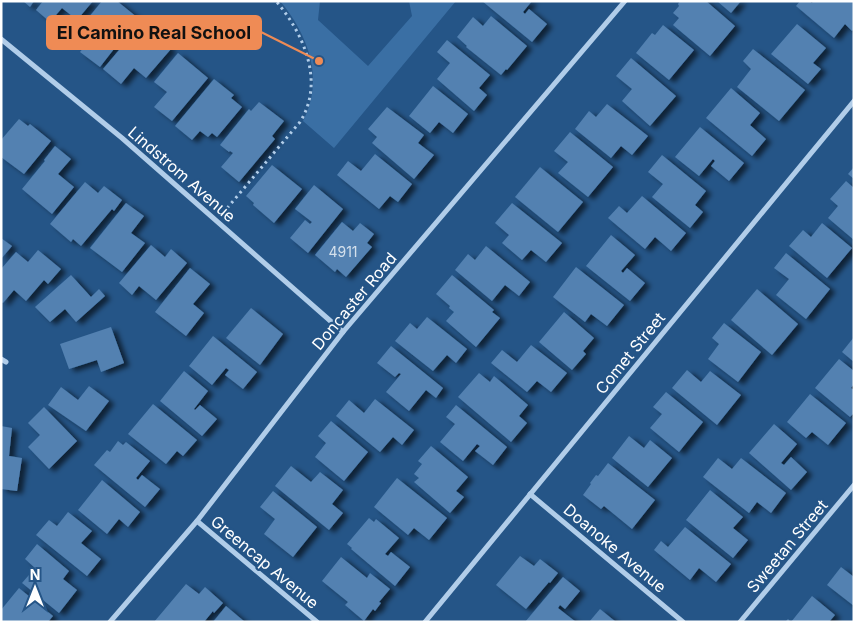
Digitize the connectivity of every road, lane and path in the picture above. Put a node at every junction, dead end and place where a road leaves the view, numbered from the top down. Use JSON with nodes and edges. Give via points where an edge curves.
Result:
{"nodes":[{"id":1,"x":276,"y":1,"type":"edge"},
{"id":2,"x":625,"y":1,"type":"edge"},
{"id":3,"x":1,"y":39,"type":"edge"},
{"id":4,"x":854,"y":101,"type":"edge"},
{"id":5,"x":216,"y":222,"type":"junction"},
{"id":6,"x":342,"y":332,"type":"junction"},
{"id":7,"x":854,"y":485,"type":"edge"},
{"id":8,"x":530,"y":494,"type":"junction"},
{"id":9,"x":197,"y":521,"type":"junction"},
{"id":10,"x":110,"y":622,"type":"edge"},
{"id":11,"x":317,"y":622,"type":"edge"},
{"id":12,"x":425,"y":622,"type":"edge"},
{"id":13,"x":684,"y":622,"type":"edge"},
{"id":14,"x":740,"y":622,"type":"edge"}],
"edges":[{"from":1,"to":5,"type":"path","via":[[292,22],[309,59],[311,82],[307,109],[300,122]]},
{"from":2,"to":6,"type":"street","name":"Doncaster Road"},
{"from":3,"to":5,"type":"street","name":"Lindstrom Avenue","via":[[122,138]]},
{"from":4,"to":8,"type":"street","name":"Comet Street"},
{"from":5,"to":6,"type":"street","name":"Lindstrom Avenue"},
{"from":6,"to":9,"type":"street","name":"Doncaster Road"},
{"from":7,"to":14,"type":"street","name":"Sweetan Street"},
{"from":8,"to":12,"type":"street","name":"Comet Street"},
{"from":8,"to":13,"type":"street","name":"Doanoke Avenue"},
{"from":9,"to":10,"type":"street","name":"Doncaster Road"},
{"from":9,"to":11,"type":"street","name":"Greencap Avenue"}]}
